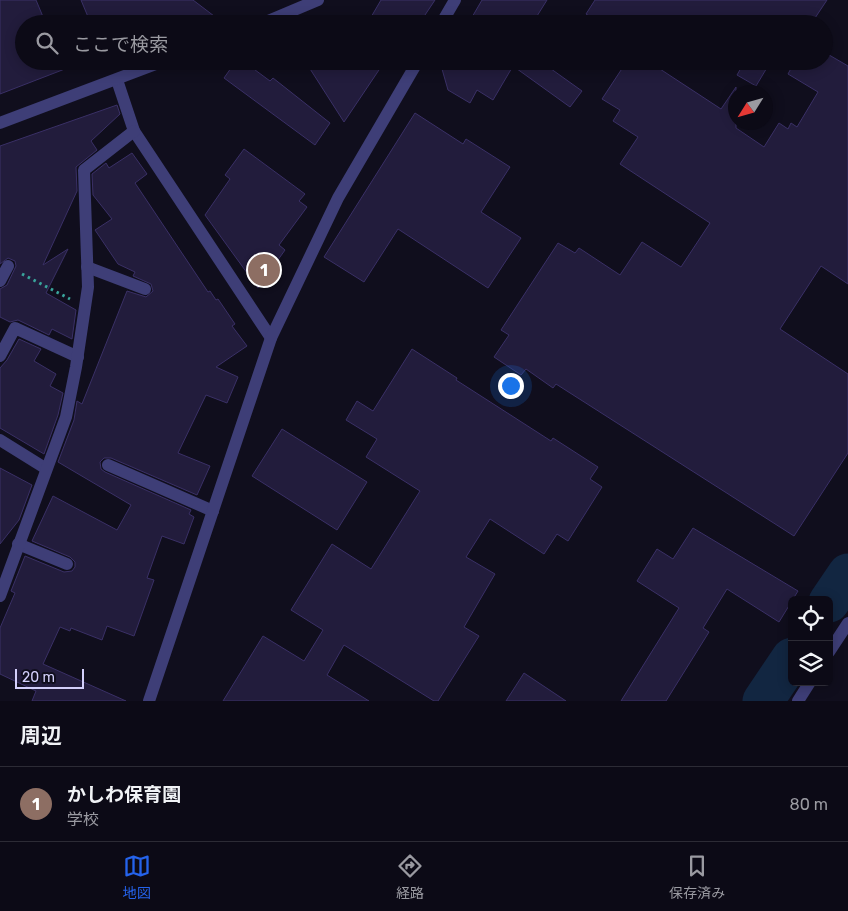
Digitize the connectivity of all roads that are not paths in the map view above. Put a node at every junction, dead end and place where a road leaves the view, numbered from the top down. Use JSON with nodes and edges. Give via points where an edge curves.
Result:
{"nodes":[{"id":1,"x":318,"y":0,"type":"edge"},
{"id":2,"x":455,"y":0,"type":"edge"},
{"id":3,"x":282,"y":15,"type":"edge"},
{"id":4,"x":446,"y":15,"type":"edge"},
{"id":5,"x":142,"y":70,"type":"edge"},
{"id":6,"x":413,"y":70,"type":"edge"},
{"id":7,"x":117,"y":80,"type":"junction"},
{"id":8,"x":0,"y":123,"type":"edge"},
{"id":9,"x":134,"y":131,"type":"junction"},
{"id":10,"x":8,"y":266,"type":"road end"},
{"id":11,"x":87,"y":267,"type":"junction"},
{"id":12,"x":0,"y":281,"type":"edge"},
{"id":13,"x":145,"y":289,"type":"dead end"},
{"id":14,"x":271,"y":338,"type":"junction"},
{"id":15,"x":0,"y":356,"type":"edge"},
{"id":16,"x":78,"y":357,"type":"junction"},
{"id":17,"x":0,"y":440,"type":"edge"},
{"id":18,"x":108,"y":466,"type":"dead end"},
{"id":19,"x":46,"y":468,"type":"junction"},
{"id":20,"x":213,"y":511,"type":"junction"},
{"id":21,"x":18,"y":544,"type":"junction"},
{"id":22,"x":67,"y":564,"type":"dead end"},
{"id":23,"x":0,"y":596,"type":"edge"},
{"id":24,"x":848,"y":623,"type":"edge"},
{"id":25,"x":833,"y":646,"type":"edge"},
{"id":26,"x":807,"y":686,"type":"edge"},
{"id":27,"x":149,"y":701,"type":"edge"},
{"id":28,"x":798,"y":701,"type":"edge"}],
"edges":[{"from":1,"to":3,"type":"street"},
{"from":2,"to":4,"type":"street"},
{"from":5,"to":7,"type":"street"},
{"from":6,"to":14,"type":"street","via":[[338,198]]},
{"from":7,"to":8,"type":"street"},
{"from":7,"to":9,"type":"street"},
{"from":9,"to":11,"type":"street","via":[[84,170]]},
{"from":9,"to":14,"type":"street"},
{"from":10,"to":12,"type":"street"},
{"from":11,"to":13,"type":"street"},
{"from":11,"to":16,"type":"street"},
{"from":14,"to":20,"type":"street"},
{"from":15,"to":16,"type":"street","via":[[15,328]]},
{"from":16,"to":19,"type":"street","via":[[66,417]]},
{"from":17,"to":19,"type":"street"},
{"from":18,"to":20,"type":"street"},
{"from":19,"to":21,"type":"street"},
{"from":20,"to":27,"type":"street"},
{"from":21,"to":22,"type":"street"},
{"from":21,"to":23,"type":"street"},
{"from":24,"to":25,"type":"street"},
{"from":26,"to":28,"type":"street"}]}
